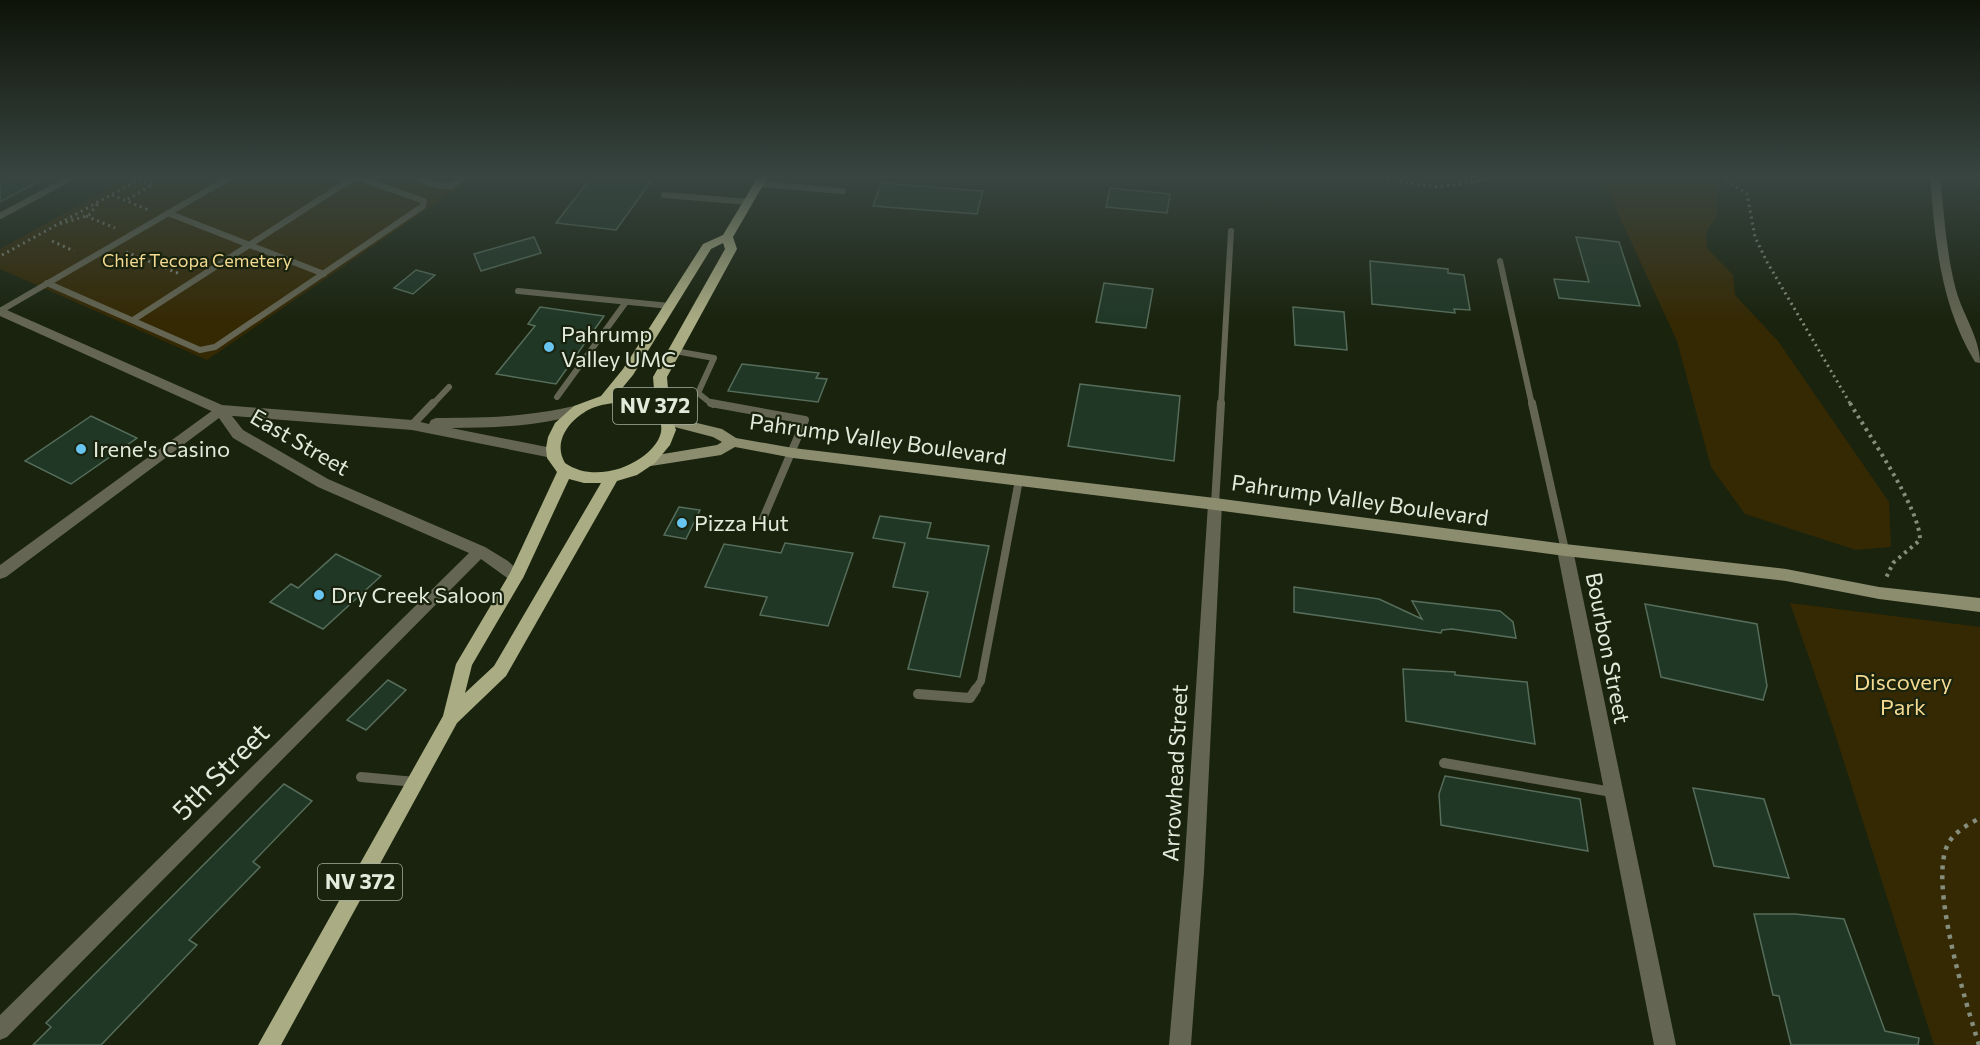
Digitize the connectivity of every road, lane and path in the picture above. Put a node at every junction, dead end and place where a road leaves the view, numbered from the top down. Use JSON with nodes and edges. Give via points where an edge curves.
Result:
{"nodes":[{"id":1,"x":64,"y":224,"type":"edge"},
{"id":2,"x":105,"y":224,"type":"edge"},
{"id":3,"x":149,"y":224,"type":"edge"},
{"id":4,"x":192,"y":224,"type":"edge"},
{"id":5,"x":281,"y":224,"type":"edge"},
{"id":6,"x":397,"y":224,"type":"edge"},
{"id":7,"x":735,"y":224,"type":"edge"},
{"id":8,"x":1753,"y":224,"type":"edge"},
{"id":9,"x":1940,"y":224,"type":"edge"},
{"id":10,"x":56,"y":225,"type":"joint"},
{"id":11,"x":115,"y":228,"type":"dead end"},
{"id":12,"x":1231,"y":231,"type":"dead end"},
{"id":13,"x":727,"y":237,"type":"junction"},
{"id":14,"x":52,"y":241,"type":"dead end"},
{"id":15,"x":250,"y":245,"type":"junction"},
{"id":16,"x":111,"y":246,"type":"junction"},
{"id":17,"x":74,"y":251,"type":"dead end"},
{"id":18,"x":2,"y":255,"type":"dead end"},
{"id":19,"x":1500,"y":261,"type":"dead end"},
{"id":20,"x":324,"y":274,"type":"junction"},
{"id":21,"x":195,"y":280,"type":"junction"},
{"id":22,"x":47,"y":283,"type":"junction"},
{"id":23,"x":518,"y":291,"type":"dead end"},
{"id":24,"x":626,"y":302,"type":"junction"},
{"id":25,"x":670,"y":306,"type":"junction"},
{"id":26,"x":0,"y":311,"type":"edge"},
{"id":27,"x":133,"y":321,"type":"junction"},
{"id":28,"x":675,"y":351,"type":"junction"},
{"id":29,"x":1980,"y":359,"type":"edge"},
{"id":30,"x":449,"y":387,"type":"dead end"},
{"id":31,"x":557,"y":397,"type":"dead end"},
{"id":32,"x":606,"y":399,"type":"junction"},
{"id":33,"x":220,"y":410,"type":"junction"},
{"id":34,"x":579,"y":410,"type":"junction"},
{"id":35,"x":665,"y":416,"type":"junction"},
{"id":36,"x":412,"y":425,"type":"junction"},
{"id":37,"x":733,"y":442,"type":"junction"},
{"id":38,"x":552,"y":453,"type":"junction"},
{"id":39,"x":793,"y":453,"type":"junction"},
{"id":40,"x":651,"y":461,"type":"junction"},
{"id":41,"x":566,"y":471,"type":"junction"},
{"id":42,"x":611,"y":478,"type":"junction"},
{"id":43,"x":1019,"y":480,"type":"junction"},
{"id":44,"x":1215,"y":504,"type":"junction"},
{"id":45,"x":762,"y":521,"type":"dead end"},
{"id":46,"x":1565,"y":550,"type":"junction"},
{"id":47,"x":480,"y":551,"type":"junction"},
{"id":48,"x":0,"y":573,"type":"edge"},
{"id":49,"x":516,"y":576,"type":"junction"},
{"id":50,"x":1879,"y":593,"type":"junction"},
{"id":51,"x":1980,"y":605,"type":"edge"},
{"id":52,"x":918,"y":694,"type":"dead end"},
{"id":53,"x":451,"y":718,"type":"junction"},
{"id":54,"x":1444,"y":763,"type":"dead end"},
{"id":55,"x":361,"y":777,"type":"dead end"},
{"id":56,"x":416,"y":782,"type":"junction"},
{"id":57,"x":1612,"y":792,"type":"junction"},
{"id":58,"x":1980,"y":818,"type":"edge"},
{"id":59,"x":0,"y":1030,"type":"edge"},
{"id":60,"x":269,"y":1045,"type":"edge"},
{"id":61,"x":1180,"y":1045,"type":"edge"},
{"id":62,"x":1665,"y":1045,"type":"edge"},
{"id":63,"x":1979,"y":1045,"type":"edge"}],
"edges":[{"from":1,"to":10,"type":"path"},
{"from":2,"to":11,"type":"path"},
{"from":3,"to":16,"type":"lane"},
{"from":4,"to":15,"type":"lane"},
{"from":5,"to":15,"type":"lane"},
{"from":6,"to":20,"type":"lane"},
{"from":7,"to":13,"type":"main road","number":"NV 372"},
{"from":8,"to":50,"type":"path","via":[[1767,262],[1912,508],[1920,529],[1920,540],[1893,563]]},
{"from":9,"to":29,"type":"street","via":[[1954,308]]},
{"from":10,"to":18,"type":"path"},
{"from":12,"to":44,"type":"lane"},
{"from":13,"to":25,"type":"main road","number":"NV 372","via":[[707,247]]},
{"from":13,"to":28,"type":"main road","number":"NV 372","via":[[731,249]]},
{"from":14,"to":17,"type":"path"},
{"from":15,"to":20,"type":"lane"},
{"from":15,"to":21,"type":"lane"},
{"from":16,"to":21,"type":"path"},
{"from":16,"to":22,"type":"lane"},
{"from":19,"to":46,"type":"lane","name":"Bourbon Street"},
{"from":20,"to":27,"type":"lane","via":[[215,347],[200,350]]},
{"from":21,"to":27,"type":"lane"},
{"from":22,"to":26,"type":"lane"},
{"from":22,"to":27,"type":"lane"},
{"from":23,"to":24,"type":"lane"},
{"from":24,"to":25,"type":"lane"},
{"from":24,"to":31,"type":"lane"},
{"from":25,"to":32,"type":"main road","number":"NV 372"},
{"from":26,"to":33,"type":"street","name":"East Street"},
{"from":28,"to":35,"type":"main road","number":"NV 372","via":[[660,377]]},
{"from":28,"to":39,"type":"lane","via":[[714,358],[698,393],[713,405],[805,420]]},
{"from":30,"to":36,"type":"lane"},
{"from":32,"to":34,"type":"main road","number":"NV 372"},
{"from":32,"to":35,"type":"main road","number":"NV 372","via":[[639,399]]},
{"from":33,"to":36,"type":"street"},
{"from":33,"to":47,"type":"street","name":"East Street","via":[[238,434],[323,483]]},
{"from":33,"to":48,"type":"street"},
{"from":34,"to":36,"type":"street","via":[[508,423]]},
{"from":34,"to":38,"type":"main road","number":"NV 372","via":[[557,430]]},
{"from":35,"to":37,"type":"main road","name":"Pahrump Valley Boulevard"},
{"from":35,"to":40,"type":"main road","number":"NV 372","via":[[668,434],[663,448]]},
{"from":36,"to":38,"type":"street"},
{"from":37,"to":39,"type":"main road","name":"Pahrump Valley Boulevard"},
{"from":37,"to":40,"type":"main road","name":"Pahrump Valley Boulevard","via":[[721,450]]},
{"from":38,"to":41,"type":"main road"},
{"from":39,"to":43,"type":"main road","name":"Pahrump Valley Boulevard"},
{"from":39,"to":45,"type":"lane"},
{"from":40,"to":42,"type":"main road"},
{"from":41,"to":42,"type":"main road","via":[[578,477]]},
{"from":41,"to":49,"type":"main road","number":"NV 372"},
{"from":42,"to":53,"type":"main road","number":"NV 372","via":[[500,671]]},
{"from":43,"to":44,"type":"main road","name":"Pahrump Valley Boulevard"},
{"from":43,"to":52,"type":"lane","via":[[981,681],[970,698]]},
{"from":44,"to":46,"type":"main road","name":"Pahrump Valley Boulevard"},
{"from":44,"to":61,"type":"street","name":"Arrowhead Street"},
{"from":46,"to":50,"type":"main road","name":"Pahrump Valley Boulevard","via":[[1786,575]]},
{"from":46,"to":57,"type":"street","name":"Bourbon Street"},
{"from":47,"to":49,"type":"street","name":"East Street"},
{"from":47,"to":59,"type":"street","name":"5th Street"},
{"from":49,"to":53,"type":"main road","number":"NV 372","via":[[464,664]]},
{"from":50,"to":51,"type":"main road","name":"Pahrump Valley Boulevard"},
{"from":53,"to":56,"type":"main road","number":"NV 372"},
{"from":54,"to":57,"type":"lane"},
{"from":55,"to":56,"type":"lane"},
{"from":56,"to":60,"type":"main road","number":"NV 372"},
{"from":57,"to":62,"type":"street","name":"Bourbon Street"},
{"from":58,"to":63,"type":"path","via":[[1960,830],[1947,845],[1942,867],[1965,1000]]}]}
